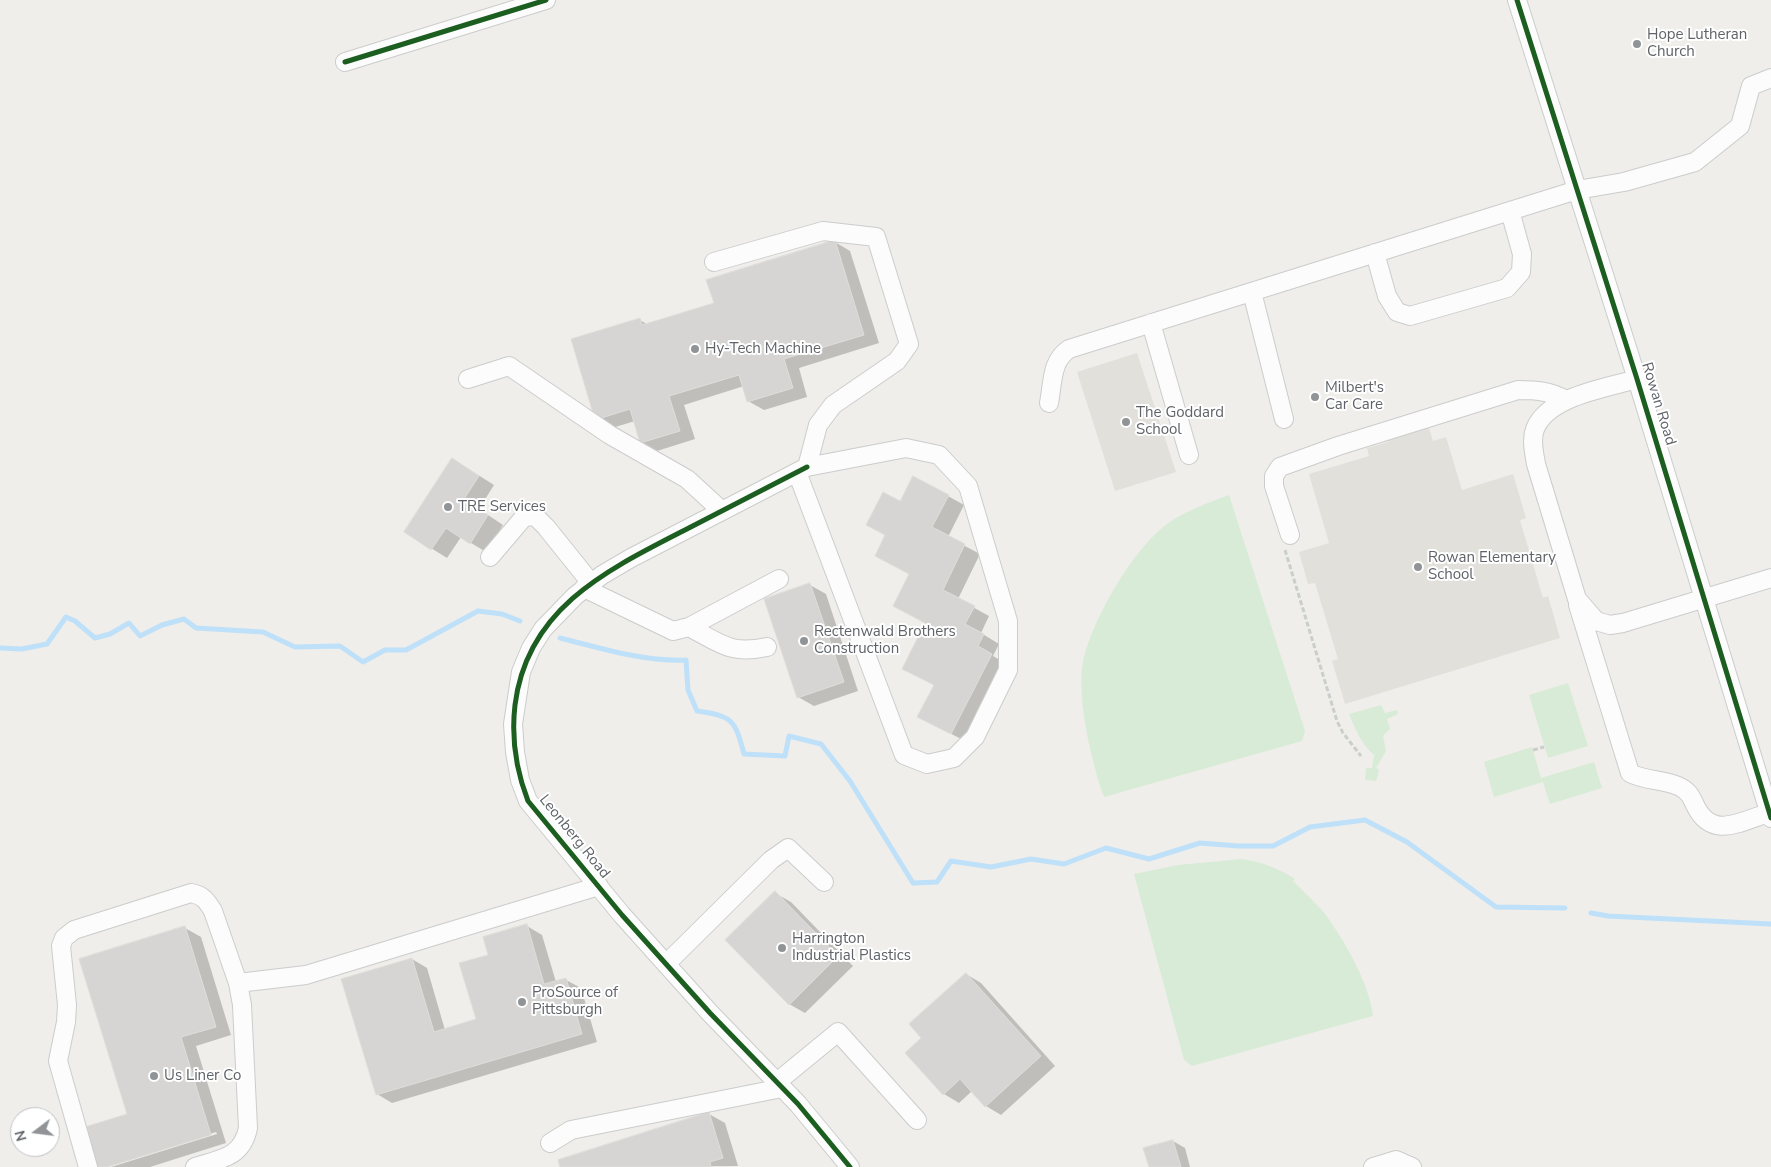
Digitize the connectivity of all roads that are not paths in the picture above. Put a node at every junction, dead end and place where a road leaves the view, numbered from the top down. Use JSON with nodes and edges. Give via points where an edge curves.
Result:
{"nodes":[{"id":1,"x":546,"y":0,"type":"edge"},
{"id":2,"x":1517,"y":0,"type":"edge"},
{"id":3,"x":345,"y":62,"type":"dead end"},
{"id":4,"x":1771,"y":78,"type":"edge"},
{"id":5,"x":1578,"y":190,"type":"junction"},
{"id":6,"x":1510,"y":211,"type":"junction"},
{"id":7,"x":1375,"y":253,"type":"junction"},
{"id":8,"x":714,"y":262,"type":"dead end"},
{"id":9,"x":1252,"y":292,"type":"junction"},
{"id":10,"x":1151,"y":323,"type":"junction"},
{"id":11,"x":468,"y":379,"type":"dead end"},
{"id":12,"x":1638,"y":379,"type":"junction"},
{"id":13,"x":1566,"y":400,"type":"junction"},
{"id":14,"x":1050,"y":403,"type":"dead end"},
{"id":15,"x":1284,"y":419,"type":"dead end"},
{"id":16,"x":1189,"y":455,"type":"dead end"},
{"id":17,"x":802,"y":469,"type":"junction"},
{"id":18,"x":722,"y":511,"type":"junction"},
{"id":19,"x":1286,"y":539,"type":"road end"},
{"id":20,"x":490,"y":557,"type":"dead end"},
{"id":21,"x":1771,"y":578,"type":"edge"},
{"id":22,"x":779,"y":579,"type":"dead end"},
{"id":23,"x":588,"y":586,"type":"junction"},
{"id":24,"x":1705,"y":598,"type":"junction"},
{"id":25,"x":1577,"y":600,"type":"junction"},
{"id":26,"x":688,"y":627,"type":"junction"},
{"id":27,"x":767,"y":647,"type":"dead end"},
{"id":28,"x":1770,"y":814,"type":"edge"},
{"id":29,"x":824,"y":882,"type":"dead end"},
{"id":30,"x":599,"y":886,"type":"junction"},
{"id":31,"x":666,"y":964,"type":"junction"},
{"id":32,"x":238,"y":983,"type":"junction"},
{"id":33,"x":780,"y":1085,"type":"junction"},
{"id":34,"x":917,"y":1120,"type":"dead end"},
{"id":35,"x":550,"y":1143,"type":"dead end"},
{"id":36,"x":88,"y":1167,"type":"edge"},
{"id":37,"x":195,"y":1167,"type":"edge"},
{"id":38,"x":850,"y":1167,"type":"edge"},
{"id":39,"x":1373,"y":1167,"type":"edge"},
{"id":40,"x":1412,"y":1167,"type":"edge"}],
"edges":[{"from":1,"to":3,"type":"street"},
{"from":2,"to":5,"type":"street","name":"Rowan Road"},
{"from":4,"to":5,"type":"street","via":[[1750,86],[1740,126],[1695,162],[1624,182]]},
{"from":5,"to":6,"type":"street"},
{"from":5,"to":12,"type":"street","name":"Rowan Road"},
{"from":6,"to":7,"type":"street"},
{"from":6,"to":7,"type":"street","via":[[1522,254],[1521,272],[1507,288],[1410,316],[1397,312],[1387,296]]},
{"from":7,"to":9,"type":"street"},
{"from":8,"to":17,"type":"street","via":[[823,231],[876,237],[909,344],[897,361],[833,405],[818,425]]},
{"from":9,"to":10,"type":"street"},
{"from":9,"to":15,"type":"street"},
{"from":10,"to":14,"type":"street","via":[[1069,349],[1060,355]]},
{"from":10,"to":16,"type":"street"},
{"from":11,"to":18,"type":"street","via":[[509,366],[610,435],[687,479]]},
{"from":12,"to":13,"type":"street"},
{"from":12,"to":24,"type":"street","name":"Rowan Road"},
{"from":13,"to":19,"type":"street","via":[[1554,393],[1518,390],[1280,467],[1274,476],[1274,486]]},
{"from":13,"to":25,"type":"street","via":[[1547,411],[1535,428],[1533,443],[1536,464]]},
{"from":17,"to":17,"type":"street","name":"Leonberg Road","via":[[904,755],[926,764],[954,758],[975,737],[1008,670],[1008,621],[968,486],[939,455],[906,448]]},
{"from":17,"to":18,"type":"street","name":"Leonberg Road"},
{"from":18,"to":23,"type":"street","name":"Leonberg Road","via":[[631,558]]},
{"from":20,"to":23,"type":"street","via":[[524,517],[534,516],[546,527]]},
{"from":21,"to":24,"type":"street"},
{"from":22,"to":26,"type":"street"},
{"from":23,"to":26,"type":"street","via":[[673,631]]},
{"from":23,"to":30,"type":"street","name":"Leonberg Road","via":[[555,616],[531,648],[521,672],[513,724],[520,780],[528,802]]},
{"from":24,"to":25,"type":"street","via":[[1610,625],[1596,621]]},
{"from":24,"to":28,"type":"street","name":"Rowan Road"},
{"from":25,"to":28,"type":"street","via":[[1630,773],[1642,779],[1678,786],[1690,794],[1703,820],[1714,826]]},
{"from":26,"to":27,"type":"street","via":[[730,648],[746,651]]},
{"from":29,"to":31,"type":"street","via":[[788,848],[771,860]]},
{"from":30,"to":31,"type":"street","name":"Leonberg Road"},
{"from":30,"to":32,"type":"street","via":[[306,975]]},
{"from":31,"to":33,"type":"street","name":"Leonberg Road"},
{"from":32,"to":36,"type":"street","via":[[213,911],[198,894],[191,893],[74,930],[64,938],[61,946],[67,1013],[58,1061]]},
{"from":32,"to":37,"type":"street","via":[[248,1128],[239,1149],[228,1157]]},
{"from":33,"to":34,"type":"street","via":[[838,1032]]},
{"from":33,"to":35,"type":"street","via":[[571,1130]]},
{"from":33,"to":38,"type":"street","name":"Leonberg Road"},
{"from":39,"to":40,"type":"street","via":[[1396,1160]]}]}
